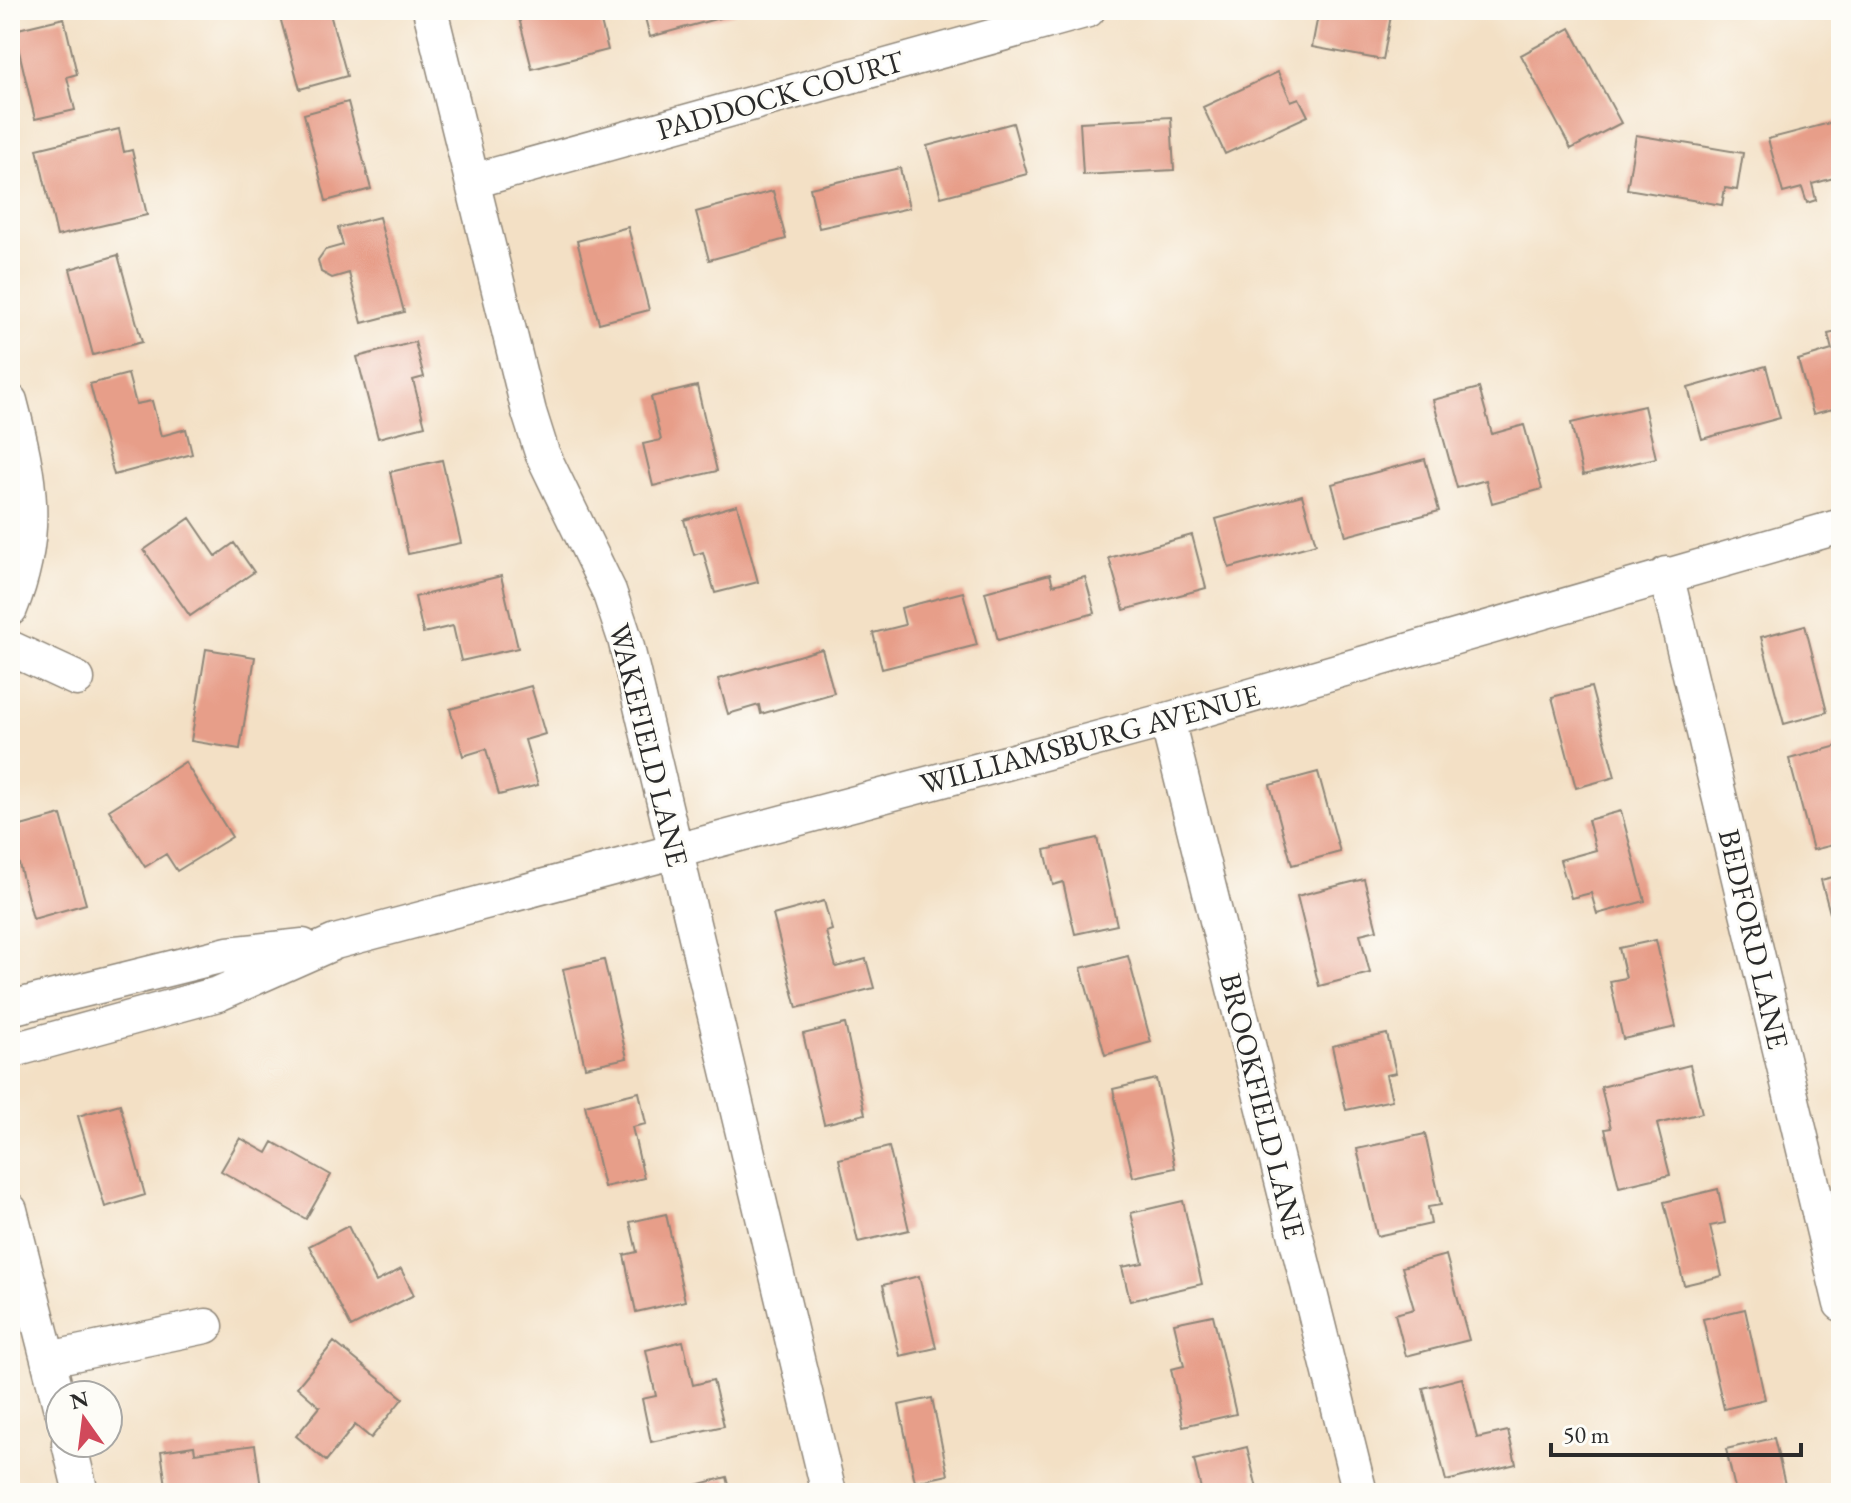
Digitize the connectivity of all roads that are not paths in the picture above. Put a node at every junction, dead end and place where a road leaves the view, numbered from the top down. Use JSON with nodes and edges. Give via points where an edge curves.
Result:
{"nodes":[{"id":1,"x":430,"y":10,"type":"edge"},
{"id":2,"x":1088,"y":10,"type":"edge"},
{"id":3,"x":473,"y":181,"type":"junction"},
{"id":4,"x":10,"y":401,"type":"edge"},
{"id":5,"x":1841,"y":526,"type":"edge"},
{"id":6,"x":1666,"y":574,"type":"junction"},
{"id":7,"x":10,"y":609,"type":"edge"},
{"id":8,"x":10,"y":648,"type":"edge"},
{"id":9,"x":77,"y":679,"type":"dead end"},
{"id":10,"x":1167,"y":720,"type":"junction"},
{"id":11,"x":676,"y":851,"type":"junction"},
{"id":12,"x":335,"y":942,"type":"junction"},
{"id":13,"x":10,"y":1008,"type":"edge"},
{"id":14,"x":10,"y":1051,"type":"edge"},
{"id":15,"x":10,"y":1210,"type":"edge"},
{"id":16,"x":1841,"y":1304,"type":"edge"},
{"id":17,"x":206,"y":1326,"type":"dead end"},
{"id":18,"x":49,"y":1359,"type":"junction"},
{"id":19,"x":54,"y":1379,"type":"edge"},
{"id":20,"x":73,"y":1459,"type":"edge"},
{"id":21,"x":81,"y":1493,"type":"edge"},
{"id":22,"x":829,"y":1493,"type":"edge"},
{"id":23,"x":1360,"y":1493,"type":"edge"}],
"edges":[{"from":1,"to":3,"type":"street","name":"WAKEFIELD LANE"},
{"from":2,"to":3,"type":"street","name":"PADDOCK COURT"},
{"from":3,"to":11,"type":"street","name":"WAKEFIELD LANE","via":[[529,412],[542,453],[609,591]]},
{"from":4,"to":7,"type":"street","via":[[29,486],[31,526]]},
{"from":5,"to":6,"type":"street","name":"WILLIAMSBURG AVENUE"},
{"from":6,"to":10,"type":"street","name":"WILLIAMSBURG AVENUE"},
{"from":6,"to":16,"type":"street","name":"BEDFORD LANE"},
{"from":8,"to":9,"type":"street"},
{"from":10,"to":11,"type":"street","name":"WILLIAMSBURG AVENUE"},
{"from":10,"to":23,"type":"street","name":"BROOKFIELD LANE"},
{"from":11,"to":12,"type":"street","name":"WILLIAMSBURG AVENUE"},
{"from":11,"to":22,"type":"street","name":"WAKEFIELD LANE"},
{"from":12,"to":13,"type":"street","name":"WILLIAMSBURG AVENUE","via":[[228,954]]},
{"from":12,"to":14,"type":"street","name":"WILLIAMSBURG AVENUE","via":[[218,994]]},
{"from":15,"to":18,"type":"street"},
{"from":17,"to":18,"type":"street"},
{"from":18,"to":19,"type":"street"},
{"from":20,"to":21,"type":"street"}]}
